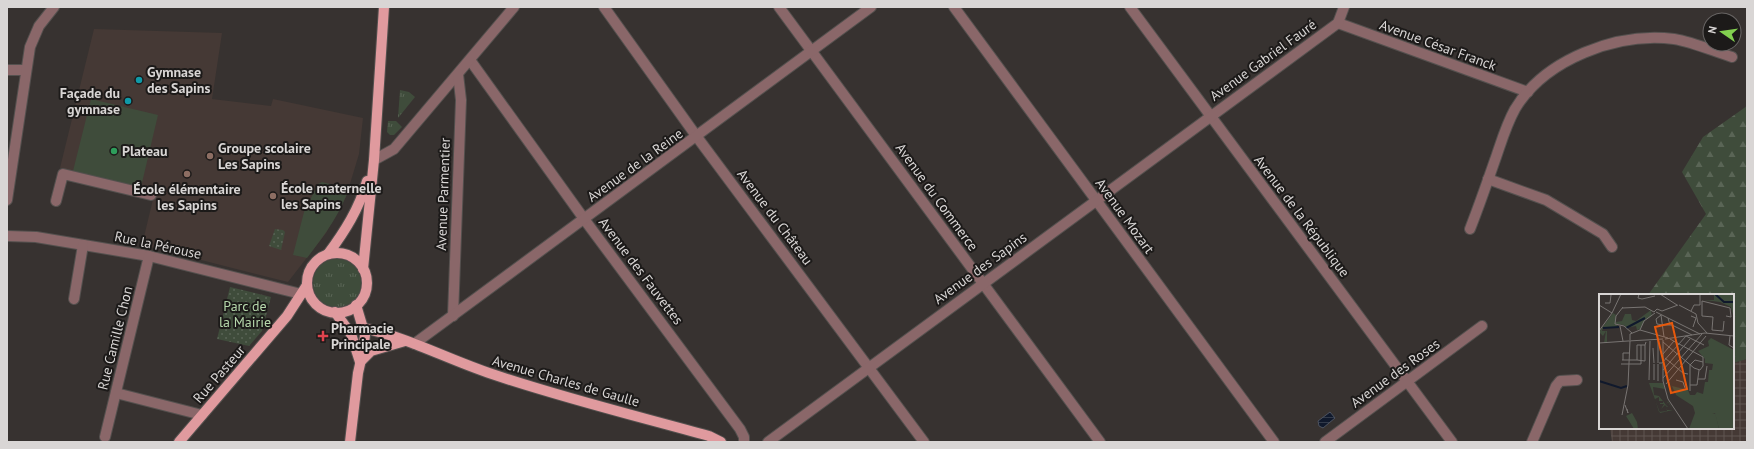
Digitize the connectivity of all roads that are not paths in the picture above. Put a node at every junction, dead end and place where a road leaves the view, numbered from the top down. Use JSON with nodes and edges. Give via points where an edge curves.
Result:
{"nodes":[{"id":1,"x":54,"y":7,"type":"edge"},
{"id":2,"x":384,"y":7,"type":"edge"},
{"id":3,"x":514,"y":7,"type":"edge"},
{"id":4,"x":604,"y":7,"type":"edge"},
{"id":5,"x":779,"y":7,"type":"edge"},
{"id":6,"x":871,"y":7,"type":"edge"},
{"id":7,"x":954,"y":7,"type":"edge"},
{"id":8,"x":1130,"y":7,"type":"edge"},
{"id":9,"x":1344,"y":7,"type":"edge"},
{"id":10,"x":1338,"y":23,"type":"junction"},
{"id":11,"x":812,"y":51,"type":"junction"},
{"id":12,"x":1732,"y":58,"type":"dead end"},
{"id":13,"x":470,"y":60,"type":"junction"},
{"id":14,"x":7,"y":70,"type":"edge"},
{"id":15,"x":26,"y":70,"type":"junction"},
{"id":16,"x":458,"y":74,"type":"junction"},
{"id":17,"x":1528,"y":92,"type":"junction"},
{"id":18,"x":1210,"y":116,"type":"junction"},
{"id":19,"x":697,"y":136,"type":"junction"},
{"id":20,"x":374,"y":160,"type":"junction"},
{"id":21,"x":1488,"y":179,"type":"junction"},
{"id":22,"x":151,"y":195,"type":"dead end"},
{"id":23,"x":7,"y":200,"type":"edge"},
{"id":24,"x":1096,"y":200,"type":"junction"},
{"id":25,"x":56,"y":201,"type":"dead end"},
{"id":26,"x":585,"y":219,"type":"junction"},
{"id":27,"x":1470,"y":229,"type":"dead end"},
{"id":28,"x":7,"y":236,"type":"edge"},
{"id":29,"x":83,"y":245,"type":"junction"},
{"id":30,"x":1612,"y":248,"type":"dead end"},
{"id":31,"x":328,"y":254,"type":"junction"},
{"id":32,"x":149,"y":256,"type":"junction"},
{"id":33,"x":363,"y":268,"type":"junction"},
{"id":34,"x":983,"y":283,"type":"junction"},
{"id":35,"x":307,"y":285,"type":"junction"},
{"id":36,"x":301,"y":294,"type":"junction"},
{"id":37,"x":74,"y":299,"type":"dead end"},
{"id":38,"x":356,"y":305,"type":"junction"},
{"id":39,"x":335,"y":312,"type":"junction"},
{"id":40,"x":453,"y":316,"type":"junction"},
{"id":41,"x":1482,"y":326,"type":"dead end"},
{"id":42,"x":363,"y":328,"type":"junction"},
{"id":43,"x":409,"y":343,"type":"junction"},
{"id":44,"x":360,"y":362,"type":"junction"},
{"id":45,"x":870,"y":367,"type":"junction"},
{"id":46,"x":1577,"y":380,"type":"dead end"},
{"id":47,"x":1407,"y":382,"type":"junction"},
{"id":48,"x":116,"y":393,"type":"junction"},
{"id":49,"x":202,"y":415,"type":"junction"},
{"id":50,"x":105,"y":437,"type":"dead end"},
{"id":51,"x":179,"y":442,"type":"edge"},
{"id":52,"x":350,"y":442,"type":"edge"},
{"id":53,"x":721,"y":442,"type":"edge"},
{"id":54,"x":744,"y":442,"type":"edge"},
{"id":55,"x":768,"y":442,"type":"edge"},
{"id":56,"x":924,"y":442,"type":"edge"},
{"id":57,"x":1100,"y":442,"type":"edge"},
{"id":58,"x":1274,"y":442,"type":"edge"},
{"id":59,"x":1325,"y":442,"type":"edge"},
{"id":60,"x":1452,"y":442,"type":"edge"},
{"id":61,"x":1532,"y":442,"type":"edge"}],
"edges":[{"from":1,"to":15,"type":"street","via":[[33,36]]},
{"from":2,"to":20,"type":"main road"},
{"from":3,"to":13,"type":"street"},
{"from":4,"to":19,"type":"street","name":"Avenue du Château"},
{"from":5,"to":11,"type":"street","name":"Avenue du Commerce"},
{"from":6,"to":11,"type":"street","name":"Avenue de la Reine"},
{"from":7,"to":24,"type":"street","name":"Avenue Mozart"},
{"from":8,"to":18,"type":"street","name":"Avenue de la République"},
{"from":9,"to":10,"type":"street","name":"Avenue Gabriel Fauré"},
{"from":10,"to":17,"type":"street","name":"Avenue César Franck"},
{"from":10,"to":18,"type":"street","name":"Avenue Gabriel Fauré"},
{"from":11,"to":19,"type":"street","name":"Avenue de la Reine"},
{"from":11,"to":34,"type":"street","name":"Avenue du Commerce"},
{"from":12,"to":17,"type":"street","via":[[1676,40],[1642,38],[1619,41],[1576,56]]},
{"from":13,"to":16,"type":"street"},
{"from":13,"to":26,"type":"street","name":"Avenue des Fauvettes"},
{"from":14,"to":15,"type":"street"},
{"from":15,"to":23,"type":"street"},
{"from":16,"to":20,"type":"street","via":[[394,149]]},
{"from":16,"to":40,"type":"street","name":"Avenue Parmentier","via":[[461,100]]},
{"from":17,"to":21,"type":"street","via":[[1515,109],[1506,128]]},
{"from":18,"to":24,"type":"street","name":"Avenue des Sapins"},
{"from":18,"to":47,"type":"street","name":"Avenue de la République"},
{"from":19,"to":26,"type":"street","name":"Avenue de la Reine"},
{"from":19,"to":45,"type":"street","name":"Avenue du Château"},
{"from":20,"to":31,"type":"main road","via":[[356,212]]},
{"from":20,"to":33,"type":"main road"},
{"from":21,"to":27,"type":"street"},
{"from":21,"to":30,"type":"street","via":[[1546,200],[1599,232]]},
{"from":22,"to":25,"type":"street","via":[[63,174]]},
{"from":24,"to":34,"type":"street","name":"Avenue des Sapins"},
{"from":24,"to":58,"type":"street","name":"Avenue Mozart"},
{"from":26,"to":40,"type":"street","name":"Avenue de la Reine"},
{"from":26,"to":54,"type":"street","name":"Avenue des Fauvettes","via":[[740,429]]},
{"from":28,"to":29,"type":"street","name":"Rue la Pérouse","via":[[36,236]]},
{"from":29,"to":32,"type":"street","name":"Rue la Pérouse"},
{"from":29,"to":37,"type":"street"},
{"from":31,"to":33,"type":"main road","via":[[348,255]]},
{"from":31,"to":35,"type":"main road","via":[[313,264]]},
{"from":32,"to":36,"type":"street","name":"Rue la Pérouse"},
{"from":32,"to":48,"type":"street","name":"Rue Camille Chon"},
{"from":33,"to":38,"type":"main road","via":[[366,288]]},
{"from":34,"to":45,"type":"street","name":"Avenue des Sapins"},
{"from":34,"to":57,"type":"street","name":"Avenue du Commerce"},
{"from":35,"to":36,"type":"main road","name":"Rue Pasteur"},
{"from":35,"to":39,"type":"main road","via":[[314,302],[323,310]]},
{"from":36,"to":49,"type":"main road","name":"Rue Pasteur","via":[[287,316]]},
{"from":38,"to":39,"type":"main road","via":[[344,312]]},
{"from":38,"to":42,"type":"main road"},
{"from":39,"to":44,"type":"main road","via":[[351,334]]},
{"from":40,"to":43,"type":"street","name":"Avenue de la Reine"},
{"from":41,"to":47,"type":"street","name":"Avenue des Roses"},
{"from":42,"to":43,"type":"main road","name":"Avenue Charles de Gaulle"},
{"from":42,"to":44,"type":"main road","via":[[364,351]]},
{"from":43,"to":44,"type":"main road","via":[[371,351]]},
{"from":43,"to":53,"type":"main road","name":"Avenue Charles de Gaulle","via":[[562,397],[593,403],[702,434]]},
{"from":44,"to":52,"type":"main road"},
{"from":45,"to":55,"type":"street","name":"Avenue des Sapins"},
{"from":45,"to":56,"type":"street","name":"Avenue du Château"},
{"from":46,"to":61,"type":"street","via":[[1560,381],[1556,386]]},
{"from":47,"to":59,"type":"street","name":"Avenue des Roses"},
{"from":47,"to":60,"type":"street","name":"Avenue de la République"},
{"from":48,"to":49,"type":"street"},
{"from":48,"to":50,"type":"street","name":"Rue Camille Chon"},
{"from":49,"to":51,"type":"main road","name":"Rue Pasteur"}]}
